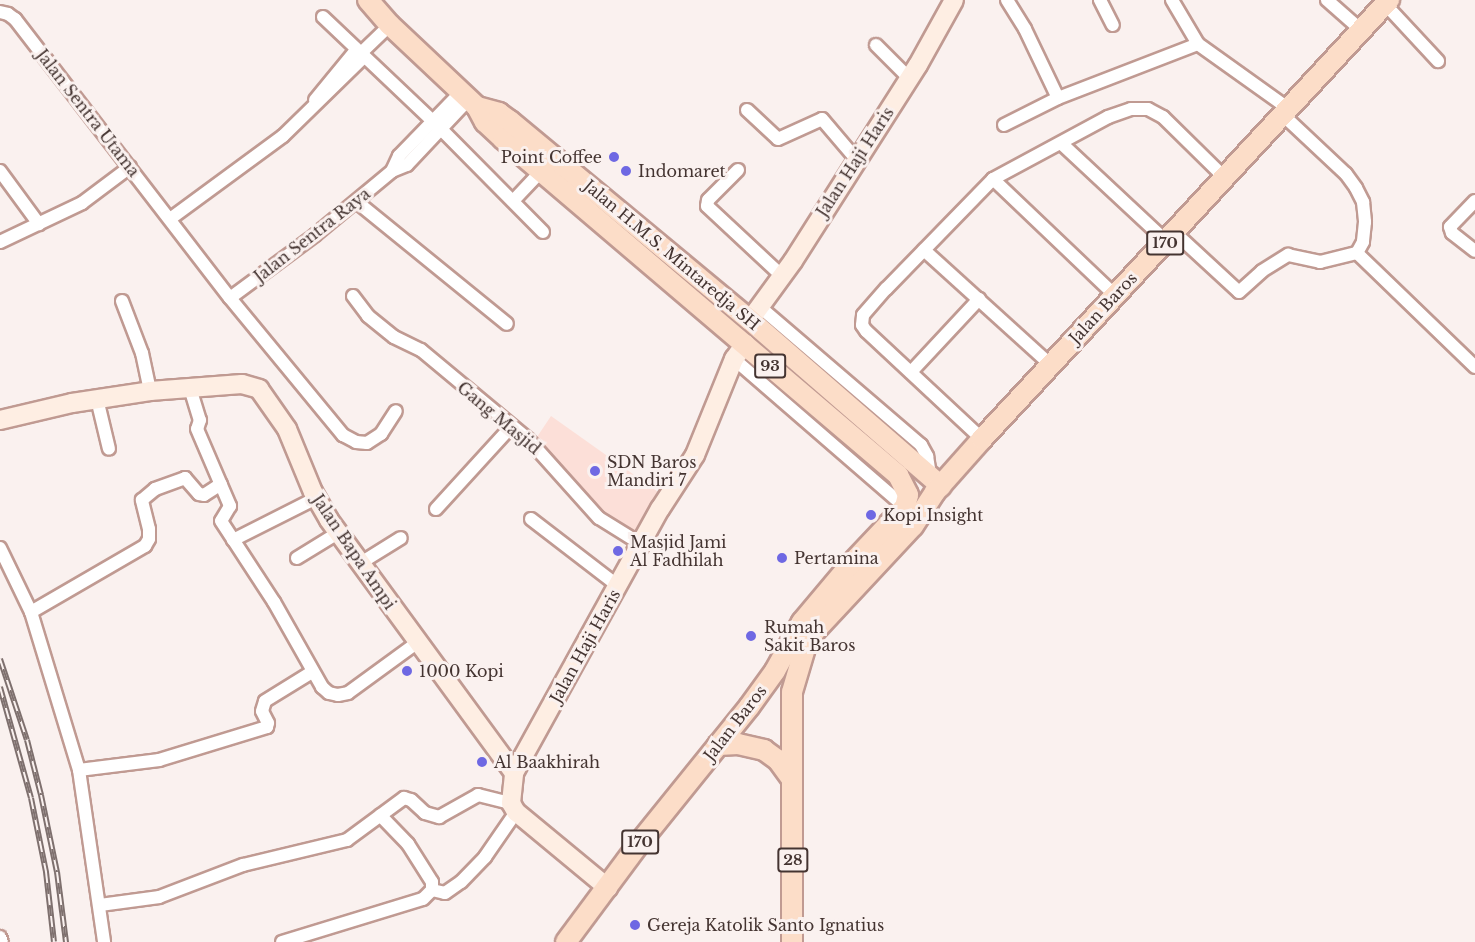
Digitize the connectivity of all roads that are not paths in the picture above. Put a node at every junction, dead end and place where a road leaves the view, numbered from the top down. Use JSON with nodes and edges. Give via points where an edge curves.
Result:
{"nodes":[{"id":1,"x":368,"y":0,"type":"edge"},
{"id":2,"x":954,"y":0,"type":"edge"},
{"id":3,"x":1006,"y":0,"type":"edge"},
{"id":4,"x":1100,"y":0,"type":"edge"},
{"id":5,"x":1172,"y":0,"type":"edge"},
{"id":6,"x":1327,"y":0,"type":"edge"},
{"id":7,"x":1387,"y":2,"type":"edge"},
{"id":8,"x":0,"y":12,"type":"edge"},
{"id":9,"x":323,"y":17,"type":"dead end"},
{"id":10,"x":390,"y":25,"type":"junction"},
{"id":11,"x":1113,"y":25,"type":"dead end"},
{"id":12,"x":1361,"y":30,"type":"junction"},
{"id":13,"x":1198,"y":44,"type":"junction"},
{"id":14,"x":876,"y":45,"type":"dead end"},
{"id":15,"x":360,"y":53,"type":"junction"},
{"id":16,"x":1438,"y":62,"type":"dead end"},
{"id":17,"x":909,"y":78,"type":"junction"},
{"id":18,"x":1058,"y":98,"type":"junction"},
{"id":19,"x":469,"y":99,"type":"junction"},
{"id":20,"x":747,"y":110,"type":"dead end"},
{"id":21,"x":1286,"y":112,"type":"junction"},
{"id":22,"x":437,"y":125,"type":"junction"},
{"id":23,"x":1004,"y":125,"type":"dead end"},
{"id":24,"x":1062,"y":144,"type":"junction"},
{"id":25,"x":856,"y":159,"type":"junction"},
{"id":26,"x":547,"y":164,"type":"junction"},
{"id":27,"x":130,"y":167,"type":"junction"},
{"id":28,"x":738,"y":170,"type":"dead end"},
{"id":29,"x":0,"y":171,"type":"edge"},
{"id":30,"x":1225,"y":178,"type":"junction"},
{"id":31,"x":993,"y":179,"type":"junction"},
{"id":32,"x":513,"y":201,"type":"junction"},
{"id":33,"x":1475,"y":201,"type":"edge"},
{"id":34,"x":357,"y":202,"type":"junction"},
{"id":35,"x":170,"y":219,"type":"junction"},
{"id":36,"x":39,"y":224,"type":"junction"},
{"id":37,"x":543,"y":232,"type":"dead end"},
{"id":38,"x":1170,"y":237,"type":"junction"},
{"id":39,"x":0,"y":242,"type":"edge"},
{"id":40,"x":924,"y":250,"type":"junction"},
{"id":41,"x":1475,"y":251,"type":"edge"},
{"id":42,"x":1357,"y":253,"type":"junction"},
{"id":43,"x":782,"y":276,"type":"junction"},
{"id":44,"x":1115,"y":295,"type":"junction"},
{"id":45,"x":353,"y":296,"type":"dead end"},
{"id":46,"x":231,"y":298,"type":"junction"},
{"id":47,"x":979,"y":299,"type":"junction"},
{"id":48,"x":122,"y":301,"type":"dead end"},
{"id":49,"x":755,"y":313,"type":"junction"},
{"id":50,"x":507,"y":324,"type":"dead end"},
{"id":51,"x":739,"y":352,"type":"junction"},
{"id":52,"x":1051,"y":364,"type":"junction"},
{"id":53,"x":1475,"y":367,"type":"edge"},
{"id":54,"x":911,"y":372,"type":"junction"},
{"id":55,"x":190,"y":388,"type":"junction"},
{"id":56,"x":150,"y":391,"type":"junction"},
{"id":57,"x":97,"y":399,"type":"junction"},
{"id":58,"x":396,"y":411,"type":"dead end"},
{"id":59,"x":0,"y":420,"type":"edge"},
{"id":60,"x":511,"y":427,"type":"junction"},
{"id":61,"x":982,"y":439,"type":"junction"},
{"id":62,"x":109,"y":449,"type":"dead end"},
{"id":63,"x":875,"y":456,"type":"junction"},
{"id":64,"x":935,"y":480,"type":"junction"},
{"id":65,"x":221,"y":484,"type":"junction"},
{"id":66,"x":316,"y":498,"type":"junction"},
{"id":67,"x":905,"y":507,"type":"junction"},
{"id":68,"x":436,"y":509,"type":"dead end"},
{"id":69,"x":531,"y":519,"type":"dead end"},
{"id":70,"x":338,"y":533,"type":"junction"},
{"id":71,"x":400,"y":538,"type":"dead end"},
{"id":72,"x":233,"y":540,"type":"junction"},
{"id":73,"x":641,"y":544,"type":"junction"},
{"id":74,"x":0,"y":548,"type":"edge"},
{"id":75,"x":297,"y":558,"type":"dead end"},
{"id":76,"x":359,"y":564,"type":"junction"},
{"id":77,"x":618,"y":586,"type":"junction"},
{"id":78,"x":31,"y":612,"type":"junction"},
{"id":79,"x":418,"y":642,"type":"junction"},
{"id":80,"x":312,"y":672,"type":"junction"},
{"id":81,"x":764,"y":686,"type":"junction"},
{"id":82,"x":792,"y":692,"type":"junction"},
{"id":83,"x":718,"y":746,"type":"junction"},
{"id":84,"x":79,"y":770,"type":"junction"},
{"id":85,"x":514,"y":773,"type":"junction"},
{"id":86,"x":791,"y":778,"type":"junction"},
{"id":87,"x":513,"y":807,"type":"junction"},
{"id":88,"x":380,"y":815,"type":"junction"},
{"id":89,"x":608,"y":888,"type":"junction"},
{"id":90,"x":432,"y":890,"type":"junction"},
{"id":91,"x":100,"y":906,"type":"junction"},
{"id":92,"x":0,"y":937,"type":"edge"},
{"id":93,"x":2,"y":942,"type":"edge"},
{"id":94,"x":104,"y":942,"type":"edge"},
{"id":95,"x":282,"y":942,"type":"edge"},
{"id":96,"x":566,"y":942,"type":"edge"},
{"id":97,"x":792,"y":942,"type":"edge"}],
"edges":[{"from":1,"to":10,"type":"main road","name":"Jalan H.M.S. Mintaredja SH","number":"93"},
{"from":2,"to":17,"type":"street","name":"Jalan Haji Haris"},
{"from":3,"to":18,"type":"street","via":[[1025,29]]},
{"from":4,"to":11,"type":"street"},
{"from":5,"to":13,"type":"street"},
{"from":6,"to":12,"type":"street"},
{"from":7,"to":12,"type":"main road","name":"Jalan Baros","number":"170"},
{"from":7,"to":16,"type":"street"},
{"from":8,"to":27,"type":"street","name":"Jalan Sentra Utama","via":[[15,19]]},
{"from":9,"to":15,"type":"street"},
{"from":10,"to":15,"type":"street"},
{"from":10,"to":19,"type":"main road","name":"Jalan H.M.S. Mintaredja SH","number":"93"},
{"from":12,"to":21,"type":"main road","name":"Jalan Baros","number":"170"},
{"from":13,"to":18,"type":"street"},
{"from":13,"to":21,"type":"street"},
{"from":14,"to":17,"type":"street"},
{"from":15,"to":22,"type":"street"},
{"from":15,"to":35,"type":"street","via":[[282,136]]},
{"from":17,"to":25,"type":"street","name":"Jalan Haji Haris"},
{"from":18,"to":23,"type":"street"},
{"from":19,"to":22,"type":"street","name":"Jalan Sentra Raya"},
{"from":19,"to":26,"type":"main road","name":"Jalan H.M.S. Mintaredja SH","number":"93","via":[[499,113]]},
{"from":20,"to":25,"type":"street","via":[[778,139],[822,119]]},
{"from":21,"to":30,"type":"main road","name":"Jalan Baros","number":"170"},
{"from":21,"to":42,"type":"street","via":[[1356,188],[1363,202],[1365,222],[1363,242]]},
{"from":22,"to":32,"type":"street"},
{"from":22,"to":34,"type":"street","name":"Jalan Sentra Raya","via":[[399,156],[392,171]]},
{"from":24,"to":30,"type":"street","via":[[1108,117],[1131,109],[1148,109],[1163,117]]},
{"from":24,"to":31,"type":"street"},
{"from":24,"to":38,"type":"street"},
{"from":25,"to":43,"type":"street","name":"Jalan Haji Haris"},
{"from":26,"to":32,"type":"street"},
{"from":26,"to":49,"type":"main road","name":"Jalan H.M.S. Mintaredja SH","number":"93"},
{"from":26,"to":51,"type":"main road","name":"Jalan H.M.S. Mintaredja SH","number":"93"},
{"from":27,"to":35,"type":"street","name":"Jalan Sentra Utama"},
{"from":27,"to":36,"type":"street","via":[[82,203]]},
{"from":28,"to":43,"type":"street","via":[[708,200],[707,206]]},
{"from":29,"to":36,"type":"street"},
{"from":30,"to":38,"type":"main road","name":"Jalan Baros","number":"170"},
{"from":31,"to":40,"type":"street"},
{"from":31,"to":44,"type":"street"},
{"from":32,"to":37,"type":"street"},
{"from":33,"to":41,"type":"street","via":[[1450,227]]},
{"from":34,"to":46,"type":"street","name":"Jalan Sentra Raya"},
{"from":34,"to":50,"type":"street"},
{"from":35,"to":46,"type":"street","name":"Jalan Sentra Utama"},
{"from":36,"to":39,"type":"street"},
{"from":38,"to":42,"type":"street","via":[[1239,292],[1288,255],[1320,262]]},
{"from":38,"to":44,"type":"main road","name":"Jalan Baros","number":"170"},
{"from":40,"to":47,"type":"street"},
{"from":40,"to":54,"type":"street","via":[[862,320],[866,331]]},
{"from":42,"to":53,"type":"street"},
{"from":43,"to":49,"type":"street","name":"Jalan Haji Haris"},
{"from":44,"to":52,"type":"main road","name":"Jalan Baros","number":"170"},
{"from":45,"to":60,"type":"street","name":"Gang Masjid","via":[[368,316],[394,337],[421,350]]},
{"from":46,"to":58,"type":"street","name":"Jalan Sentra Utama","via":[[343,435],[367,443],[381,434]]},
{"from":47,"to":52,"type":"street"},
{"from":47,"to":54,"type":"street"},
{"from":48,"to":56,"type":"street","via":[[142,353]]},
{"from":49,"to":64,"type":"main road","name":"Jalan H.M.S. Mintaredja SH","number":"93"},
{"from":51,"to":63,"type":"main road","name":"Jalan H.M.S. Mintaredja SH","number":"93"},
{"from":51,"to":67,"type":"street"},
{"from":51,"to":73,"type":"street","name":"Jalan Haji Haris","via":[[695,455]]},
{"from":52,"to":61,"type":"main road","name":"Jalan Baros","number":"170"},
{"from":54,"to":61,"type":"street"},
{"from":55,"to":56,"type":"street","name":"Jalan Bapa Ampi"},
{"from":55,"to":65,"type":"street","via":[[200,420],[197,429]]},
{"from":55,"to":66,"type":"street","name":"Jalan Bapa Ampi","via":[[242,384],[259,389],[287,429]]},
{"from":56,"to":57,"type":"street","name":"Jalan Bapa Ampi"},
{"from":57,"to":59,"type":"street","name":"Jalan Bapa Ampi"},
{"from":57,"to":62,"type":"street"},
{"from":60,"to":68,"type":"street"},
{"from":60,"to":73,"type":"street","name":"Gang Masjid","via":[[549,459],[577,497],[599,518]]},
{"from":61,"to":64,"type":"main road","name":"Jalan Baros","number":"170"},
{"from":63,"to":64,"type":"main road","via":[[899,464],[928,486]]},
{"from":63,"to":67,"type":"main road","name":"Jalan H.M.S. Mintaredja SH","number":"93","via":[[903,482],[909,495]]},
{"from":64,"to":82,"type":"main road","number":"170","via":[[918,520],[814,632]]},
{"from":65,"to":72,"type":"street","via":[[230,506],[221,521]]},
{"from":65,"to":78,"type":"street","via":[[204,495],[185,478],[155,489],[142,500],[149,529],[145,546]]},
{"from":66,"to":70,"type":"street","name":"Jalan Bapa Ampi"},
{"from":66,"to":72,"type":"street"},
{"from":67,"to":81,"type":"main road","name":"Jalan Baros","number":"170","via":[[802,622]]},
{"from":69,"to":77,"type":"street"},
{"from":70,"to":75,"type":"street"},
{"from":70,"to":76,"type":"street","name":"Jalan Bapa Ampi"},
{"from":71,"to":76,"type":"street"},
{"from":72,"to":80,"type":"street","via":[[300,645]]},
{"from":73,"to":77,"type":"street","name":"Jalan Haji Haris"},
{"from":74,"to":78,"type":"street"},
{"from":76,"to":79,"type":"street","name":"Jalan Bapa Ampi"},
{"from":77,"to":85,"type":"street","name":"Jalan Haji Haris"},
{"from":78,"to":84,"type":"street"},
{"from":79,"to":80,"type":"street","via":[[348,693],[329,693]]},
{"from":79,"to":85,"type":"street","name":"Jalan Bapa Ampi"},
{"from":80,"to":84,"type":"street","via":[[265,701],[262,711],[267,727],[159,759]]},
{"from":81,"to":82,"type":"main road","via":[[780,682]]},
{"from":81,"to":83,"type":"main road","name":"Jalan Baros","number":"170"},
{"from":82,"to":86,"type":"main road","number":"170"},
{"from":83,"to":86,"type":"main road","via":[[738,744],[764,750],[778,760]]},
{"from":83,"to":89,"type":"main road","name":"Jalan Baros","number":"170"},
{"from":84,"to":91,"type":"street"},
{"from":85,"to":87,"type":"street","name":"Jalan Haji Haris"},
{"from":86,"to":97,"type":"main road","number":"28"},
{"from":87,"to":88,"type":"street","via":[[478,795],[440,818],[425,813],[407,797]]},
{"from":87,"to":89,"type":"street"},
{"from":87,"to":90,"type":"street","via":[[485,856],[461,882],[448,892]]},
{"from":88,"to":90,"type":"street","via":[[408,844],[432,882]]},
{"from":88,"to":91,"type":"street","via":[[347,840],[243,865],[159,897]]},
{"from":89,"to":96,"type":"main road","name":"Jalan Baros","number":"170"},
{"from":90,"to":95,"type":"street","via":[[423,899]]},
{"from":91,"to":94,"type":"street"},
{"from":92,"to":93,"type":"street"}]}
